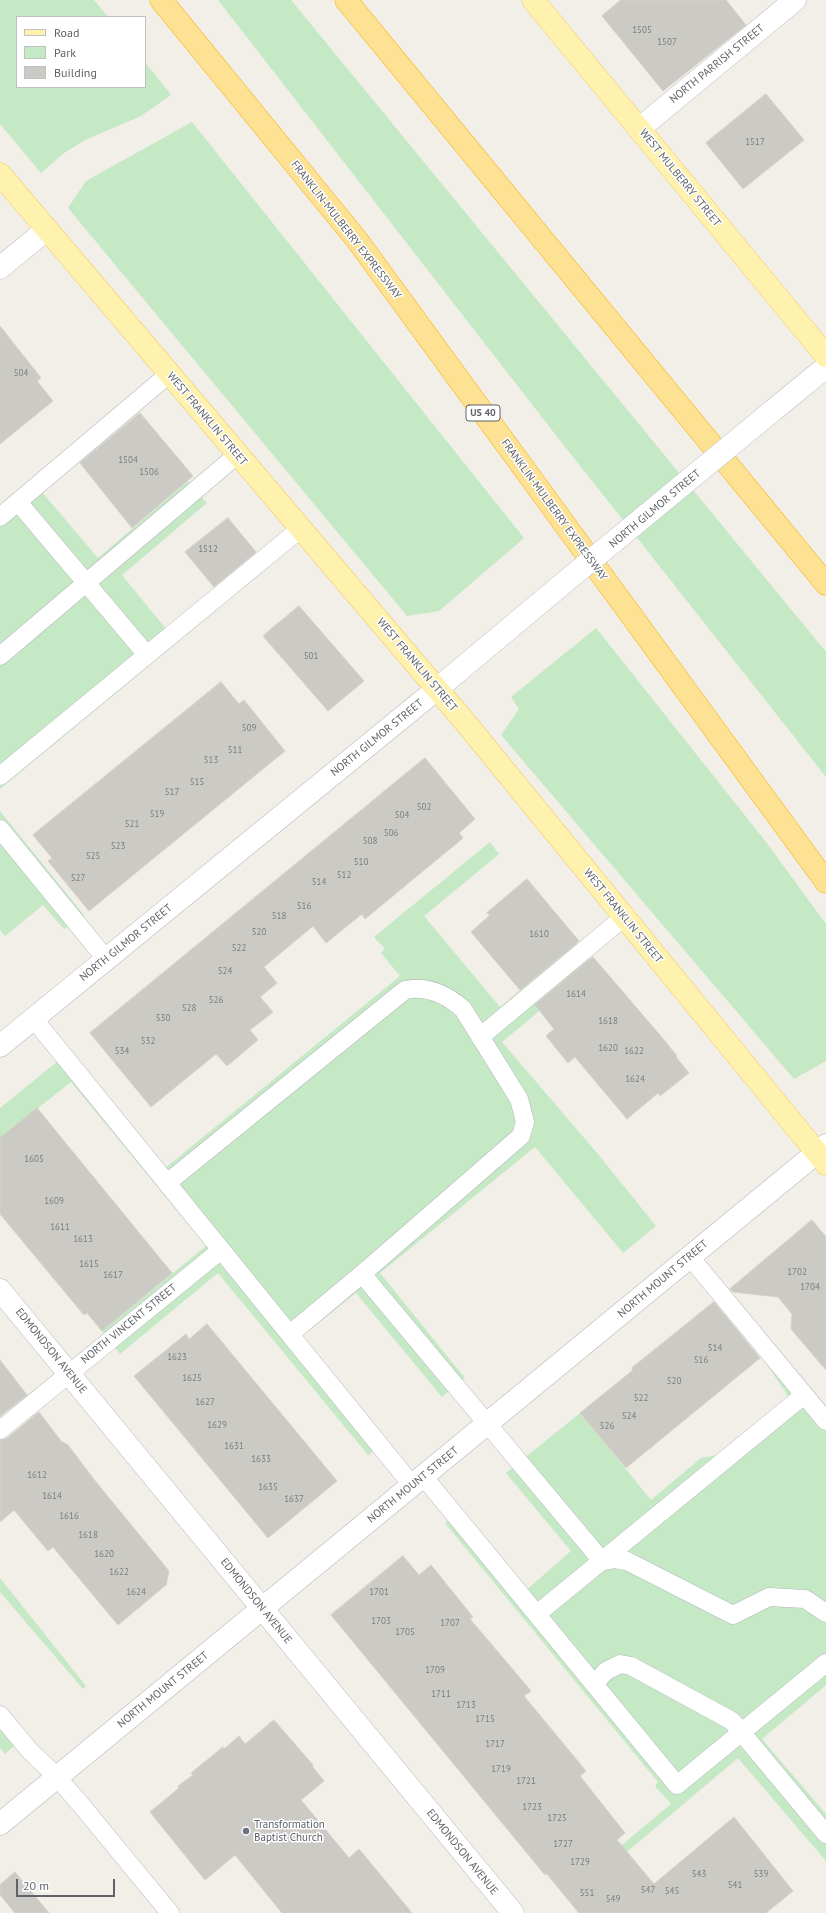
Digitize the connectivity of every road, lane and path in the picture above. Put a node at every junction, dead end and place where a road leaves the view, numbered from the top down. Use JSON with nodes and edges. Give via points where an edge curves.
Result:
{"nodes":[{"id":1,"x":161,"y":0,"type":"edge"},
{"id":2,"x":346,"y":0,"type":"edge"},
{"id":3,"x":533,"y":0,"type":"edge"},
{"id":4,"x":795,"y":0,"type":"edge"},
{"id":5,"x":639,"y":129,"type":"junction"},
{"id":6,"x":0,"y":174,"type":"edge"},
{"id":7,"x":46,"y":230,"type":"junction"},
{"id":8,"x":0,"y":268,"type":"edge"},
{"id":9,"x":826,"y":356,"type":"edge"},
{"id":10,"x":826,"y":367,"type":"edge"},
{"id":11,"x":169,"y":374,"type":"junction"},
{"id":12,"x":238,"y":455,"type":"junction"},
{"id":13,"x":18,"y":502,"type":"junction"},
{"id":14,"x":0,"y":517,"type":"edge"},
{"id":15,"x":300,"y":529,"type":"junction"},
{"id":16,"x":86,"y":583,"type":"junction"},
{"id":17,"x":826,"y":584,"type":"edge"},
{"id":18,"x":147,"y":655,"type":"junction"},
{"id":19,"x":0,"y":656,"type":"edge"},
{"id":20,"x":437,"y":688,"type":"junction"},
{"id":21,"x":0,"y":776,"type":"edge"},
{"id":22,"x":0,"y":829,"type":"edge"},
{"id":23,"x":826,"y":882,"type":"edge"},
{"id":24,"x":624,"y":917,"type":"junction"},
{"id":25,"x":106,"y":958,"type":"junction"},
{"id":26,"x":33,"y":1018,"type":"junction"},
{"id":27,"x":480,"y":1037,"type":"junction"},
{"id":28,"x":0,"y":1046,"type":"edge"},
{"id":29,"x":823,"y":1154,"type":"edge"},
{"id":30,"x":167,"y":1183,"type":"junction"},
{"id":31,"x":222,"y":1250,"type":"junction"},
{"id":32,"x":690,"y":1256,"type":"junction"},
{"id":33,"x":362,"y":1274,"type":"junction"},
{"id":34,"x":0,"y":1290,"type":"edge"},
{"id":35,"x":290,"y":1334,"type":"junction"},
{"id":36,"x":69,"y":1373,"type":"junction"},
{"id":37,"x":804,"y":1394,"type":"junction"},
{"id":38,"x":826,"y":1421,"type":"edge"},
{"id":39,"x":488,"y":1424,"type":"junction"},
{"id":40,"x":0,"y":1430,"type":"edge"},
{"id":41,"x":418,"y":1481,"type":"junction"},
{"id":42,"x":602,"y":1561,"type":"junction"},
{"id":43,"x":262,"y":1609,"type":"junction"},
{"id":44,"x":826,"y":1613,"type":"edge"},
{"id":45,"x":537,"y":1614,"type":"junction"},
{"id":46,"x":826,"y":1663,"type":"edge"},
{"id":47,"x":594,"y":1684,"type":"junction"},
{"id":48,"x":0,"y":1715,"type":"edge"},
{"id":49,"x":741,"y":1732,"type":"junction"},
{"id":50,"x":57,"y":1777,"type":"junction"},
{"id":51,"x":0,"y":1824,"type":"edge"},
{"id":52,"x":826,"y":1834,"type":"edge"},
{"id":53,"x":170,"y":1913,"type":"edge"},
{"id":54,"x":513,"y":1913,"type":"edge"}],
"edges":[{"from":1,"to":23,"type":"highway","name":"FRANKLIN-MULBERRY EXPRESSWAY","number":"US 40","via":[[357,240]]},
{"from":2,"to":17,"type":"highway"},
{"from":3,"to":5,"type":"main road","name":"WEST MULBERRY STREET"},
{"from":4,"to":5,"type":"street","name":"NORTH PARRISH STREET"},
{"from":5,"to":9,"type":"main road","name":"WEST MULBERRY STREET"},
{"from":6,"to":7,"type":"main road","name":"WEST FRANKLIN STREET"},
{"from":7,"to":8,"type":"street"},
{"from":7,"to":11,"type":"main road","name":"WEST FRANKLIN STREET"},
{"from":10,"to":20,"type":"street","name":"NORTH GILMOR STREET","bridge":true},
{"from":11,"to":12,"type":"main road","name":"WEST FRANKLIN STREET"},
{"from":11,"to":13,"type":"lane"},
{"from":12,"to":15,"type":"main road","name":"WEST FRANKLIN STREET"},
{"from":12,"to":16,"type":"lane"},
{"from":13,"to":14,"type":"lane"},
{"from":13,"to":16,"type":"lane"},
{"from":15,"to":18,"type":"lane"},
{"from":15,"to":20,"type":"main road","name":"WEST FRANKLIN STREET"},
{"from":16,"to":18,"type":"lane"},
{"from":16,"to":19,"type":"lane"},
{"from":18,"to":21,"type":"lane"},
{"from":20,"to":24,"type":"main road","name":"WEST FRANKLIN STREET"},
{"from":20,"to":25,"type":"street","name":"NORTH GILMOR STREET"},
{"from":22,"to":25,"type":"lane"},
{"from":24,"to":27,"type":"lane"},
{"from":24,"to":29,"type":"main road","name":"WEST FRANKLIN STREET"},
{"from":25,"to":26,"type":"street","name":"NORTH GILMOR STREET"},
{"from":26,"to":28,"type":"street","name":"NORTH GILMOR STREET"},
{"from":26,"to":30,"type":"lane"},
{"from":27,"to":30,"type":"lane","via":[[463,1009],[451,999],[436,991],[416,987],[405,990]]},
{"from":27,"to":33,"type":"lane","via":[[519,1099],[525,1122],[521,1136]]},
{"from":29,"to":32,"type":"street","name":"NORTH MOUNT STREET"},
{"from":30,"to":31,"type":"lane"},
{"from":31,"to":35,"type":"lane"},
{"from":31,"to":36,"type":"lane","name":"NORTH VINCENT STREET"},
{"from":32,"to":37,"type":"lane"},
{"from":32,"to":39,"type":"street","name":"NORTH MOUNT STREET"},
{"from":33,"to":35,"type":"lane"},
{"from":33,"to":39,"type":"lane"},
{"from":34,"to":36,"type":"street","name":"EDMONDSON AVENUE"},
{"from":35,"to":41,"type":"lane"},
{"from":36,"to":40,"type":"lane","name":"NORTH VINCENT STREET"},
{"from":36,"to":43,"type":"street","name":"EDMONDSON AVENUE"},
{"from":37,"to":38,"type":"lane"},
{"from":37,"to":42,"type":"lane"},
{"from":39,"to":41,"type":"street","name":"NORTH MOUNT STREET"},
{"from":39,"to":42,"type":"lane"},
{"from":41,"to":43,"type":"street","name":"NORTH MOUNT STREET"},
{"from":41,"to":45,"type":"lane"},
{"from":42,"to":44,"type":"lane","via":[[615,1559],[627,1562],[733,1614],[769,1597],[805,1599]]},
{"from":42,"to":45,"type":"lane"},
{"from":43,"to":50,"type":"street","name":"NORTH MOUNT STREET"},
{"from":43,"to":54,"type":"street","name":"EDMONDSON AVENUE"},
{"from":45,"to":47,"type":"lane"},
{"from":46,"to":49,"type":"lane"},
{"from":47,"to":49,"type":"lane","via":[[606,1671],[620,1664],[631,1666],[732,1721]]},
{"from":47,"to":49,"type":"lane","via":[[677,1785]]},
{"from":48,"to":50,"type":"lane","via":[[30,1751]]},
{"from":49,"to":52,"type":"lane"},
{"from":50,"to":51,"type":"street","name":"NORTH MOUNT STREET"},
{"from":50,"to":53,"type":"lane"}]}
